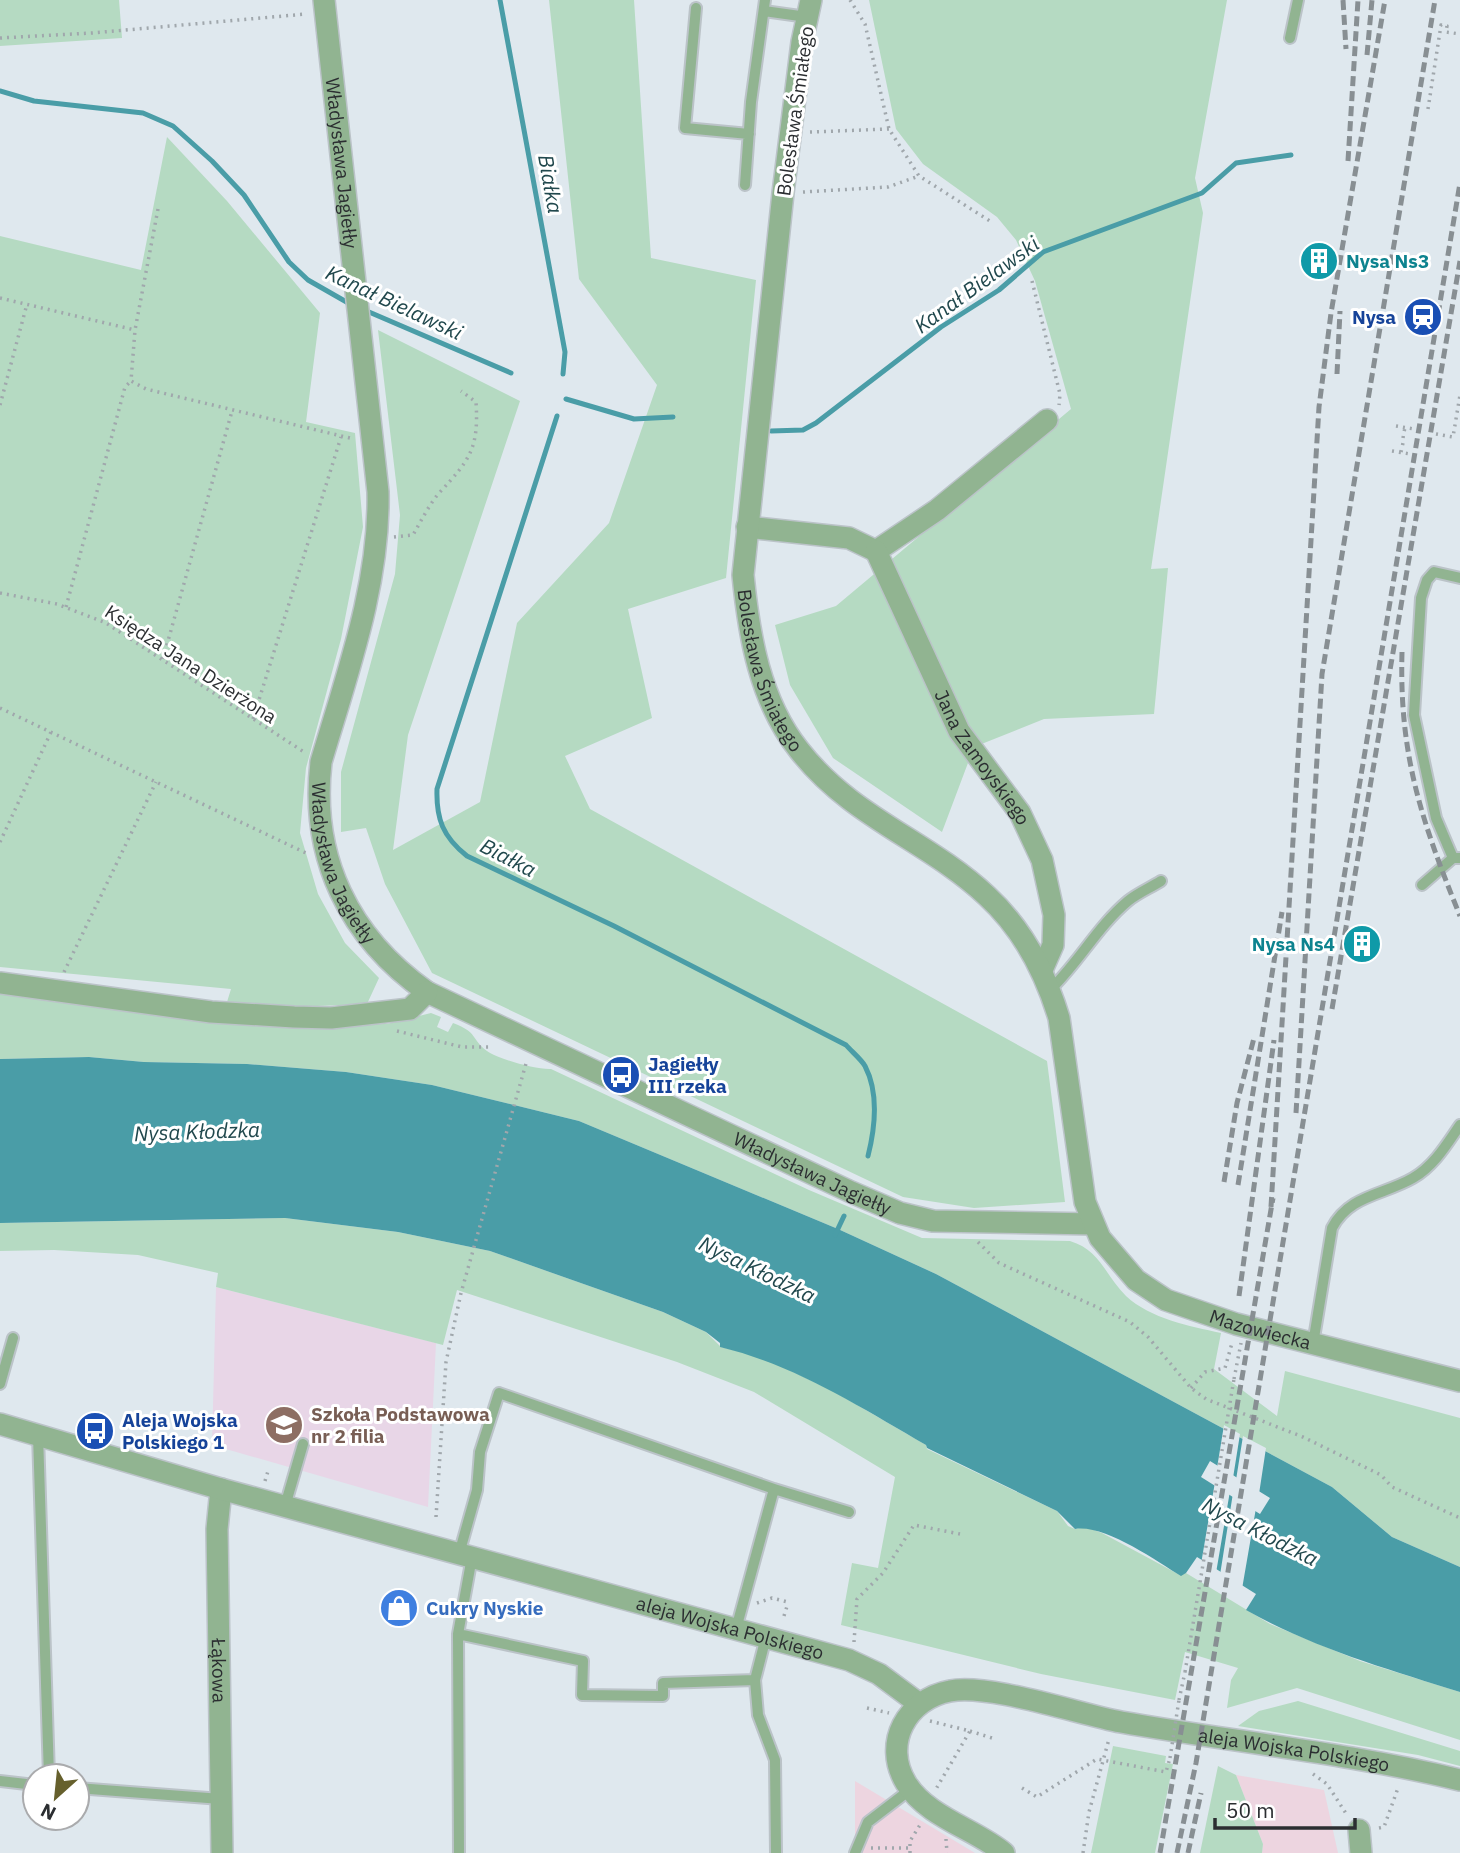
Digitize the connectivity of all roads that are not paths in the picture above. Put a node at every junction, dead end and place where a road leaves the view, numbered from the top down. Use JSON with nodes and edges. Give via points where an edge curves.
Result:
{"nodes":[{"id":1,"x":1298,"y":0,"type":"edge"},
{"id":2,"x":324,"y":6,"type":"edge"},
{"id":3,"x":765,"y":6,"type":"edge"},
{"id":4,"x":696,"y":8,"type":"dead end"},
{"id":5,"x":809,"y":9,"type":"edge"},
{"id":6,"x":1290,"y":38,"type":"dead end"},
{"id":7,"x":749,"y":134,"type":"junction"},
{"id":8,"x":745,"y":185,"type":"dead end"},
{"id":9,"x":1046,"y":420,"type":"road end"},
{"id":10,"x":747,"y":527,"type":"junction"},
{"id":11,"x":876,"y":551,"type":"junction"},
{"id":12,"x":1460,"y":578,"type":"edge"},
{"id":13,"x":1457,"y":858,"type":"edge"},
{"id":14,"x":1161,"y":881,"type":"dead end"},
{"id":15,"x":1422,"y":886,"type":"dead end"},
{"id":16,"x":1042,"y":970,"type":"junction"},
{"id":17,"x":0,"y":983,"type":"edge"},
{"id":18,"x":1050,"y":990,"type":"junction"},
{"id":19,"x":427,"y":992,"type":"junction"},
{"id":20,"x":1460,"y":1125,"type":"edge"},
{"id":21,"x":1093,"y":1224,"type":"junction"},
{"id":22,"x":13,"y":1338,"type":"dead end"},
{"id":23,"x":1313,"y":1344,"type":"junction"},
{"id":24,"x":1460,"y":1381,"type":"edge"},
{"id":25,"x":0,"y":1384,"type":"edge"},
{"id":26,"x":0,"y":1424,"type":"edge"},
{"id":27,"x":38,"y":1435,"type":"junction"},
{"id":28,"x":303,"y":1444,"type":"dead end"},
{"id":29,"x":221,"y":1489,"type":"junction"},
{"id":30,"x":774,"y":1489,"type":"junction"},
{"id":31,"x":285,"y":1506,"type":"junction"},
{"id":32,"x":849,"y":1512,"type":"dead end"},
{"id":33,"x":466,"y":1555,"type":"junction"},
{"id":34,"x":736,"y":1629,"type":"junction"},
{"id":35,"x":458,"y":1634,"type":"junction"},
{"id":36,"x":766,"y":1637,"type":"junction"},
{"id":37,"x":754,"y":1680,"type":"junction"},
{"id":38,"x":923,"y":1712,"type":"junction"},
{"id":39,"x":49,"y":1762,"type":"edge"},
{"id":40,"x":1460,"y":1780,"type":"edge"},
{"id":41,"x":0,"y":1781,"type":"edge"},
{"id":42,"x":21,"y":1783,"type":"edge"},
{"id":43,"x":91,"y":1789,"type":"edge"},
{"id":44,"x":911,"y":1789,"type":"junction"},
{"id":45,"x":221,"y":1799,"type":"junction"},
{"id":46,"x":1359,"y":1830,"type":"road end"},
{"id":47,"x":856,"y":1850,"type":"edge"},
{"id":48,"x":222,"y":1853,"type":"edge"},
{"id":49,"x":459,"y":1853,"type":"edge"},
{"id":50,"x":776,"y":1853,"type":"edge"},
{"id":51,"x":1004,"y":1853,"type":"edge"},
{"id":52,"x":1361,"y":1853,"type":"edge"}],
"edges":[{"from":1,"to":6,"type":"lane"},
{"from":2,"to":19,"type":"street","name":"Władysława Jagiełły","via":[[378,492],[378,539],[370,586],[321,762],[320,815],[330,864],[351,913],[386,960]]},
{"from":3,"to":5,"type":"lane"},
{"from":3,"to":7,"type":"lane"},
{"from":4,"to":7,"type":"lane","via":[[685,128]]},
{"from":5,"to":10,"type":"street","name":"Bolesława Śmiałego","via":[[783,193]]},
{"from":7,"to":8,"type":"lane"},
{"from":9,"to":11,"type":"street","via":[[937,510]]},
{"from":10,"to":11,"type":"street","via":[[849,538]]},
{"from":10,"to":16,"type":"street","name":"Bolesława Śmiałego","via":[[743,575],[751,634],[762,681],[797,748],[861,811],[986,894]]},
{"from":11,"to":16,"type":"street","name":"Jana Zamoyskiego","via":[[959,731],[1020,813],[1042,860],[1054,915],[1053,945]]},
{"from":12,"to":13,"type":"lane","via":[[1434,572],[1427,580],[1421,598],[1414,715],[1436,818]]},
{"from":13,"to":15,"type":"lane"},
{"from":14,"to":18,"type":"lane","via":[[1130,899],[1102,926],[1070,971]]},
{"from":16,"to":18,"type":"street","name":"Bolesława Śmiałego"},
{"from":17,"to":19,"type":"street","via":[[257,1016],[331,1018],[410,1009]]},
{"from":18,"to":21,"type":"street","name":"Bolesława Śmiałego","via":[[1066,1058],[1081,1185]]},
{"from":19,"to":21,"type":"street","name":"Władysława Jagiełły","via":[[900,1213],[966,1223]]},
{"from":20,"to":23,"type":"lane","via":[[1441,1153],[1415,1177],[1355,1201],[1339,1215],[1332,1228]]},
{"from":21,"to":23,"type":"street","name":"Mazowiecka","via":[[1123,1268],[1166,1300]]},
{"from":22,"to":25,"type":"lane"},
{"from":23,"to":24,"type":"street","name":"Mazowiecka"},
{"from":26,"to":27,"type":"street","name":"aleja Wojska Polskiego"},
{"from":27,"to":29,"type":"street","name":"aleja Wojska Polskiego"},
{"from":27,"to":39,"type":"lane"},
{"from":28,"to":31,"type":"lane"},
{"from":29,"to":31,"type":"street","name":"aleja Wojska Polskiego"},
{"from":29,"to":45,"type":"street","name":"Łąkowa","via":[[217,1529]]},
{"from":30,"to":32,"type":"lane"},
{"from":30,"to":33,"type":"lane","via":[[499,1393],[480,1452]]},
{"from":30,"to":34,"type":"lane"},
{"from":31,"to":33,"type":"street","name":"aleja Wojska Polskiego"},
{"from":33,"to":34,"type":"street","name":"aleja Wojska Polskiego"},
{"from":33,"to":35,"type":"lane"},
{"from":34,"to":36,"type":"street","name":"aleja Wojska Polskiego"},
{"from":35,"to":37,"type":"lane","via":[[583,1661],[583,1695],[663,1696],[663,1683]]},
{"from":35,"to":49,"type":"lane"},
{"from":36,"to":37,"type":"lane"},
{"from":36,"to":38,"type":"street","name":"aleja Wojska Polskiego","via":[[849,1660],[879,1674]]},
{"from":37,"to":50,"type":"lane","via":[[758,1715],[775,1760]]},
{"from":38,"to":40,"type":"street","name":"aleja Wojska Polskiego","via":[[936,1695],[968,1689],[1119,1721]]},
{"from":38,"to":44,"type":"street","via":[[906,1716],[897,1745],[900,1767]]},
{"from":41,"to":42,"type":"lane"},
{"from":43,"to":45,"type":"lane"},
{"from":44,"to":47,"type":"lane","via":[[868,1822]]},
{"from":44,"to":51,"type":"street","via":[[929,1806]]},
{"from":45,"to":48,"type":"street","name":"Łąkowa"},
{"from":46,"to":52,"type":"street"}]}
